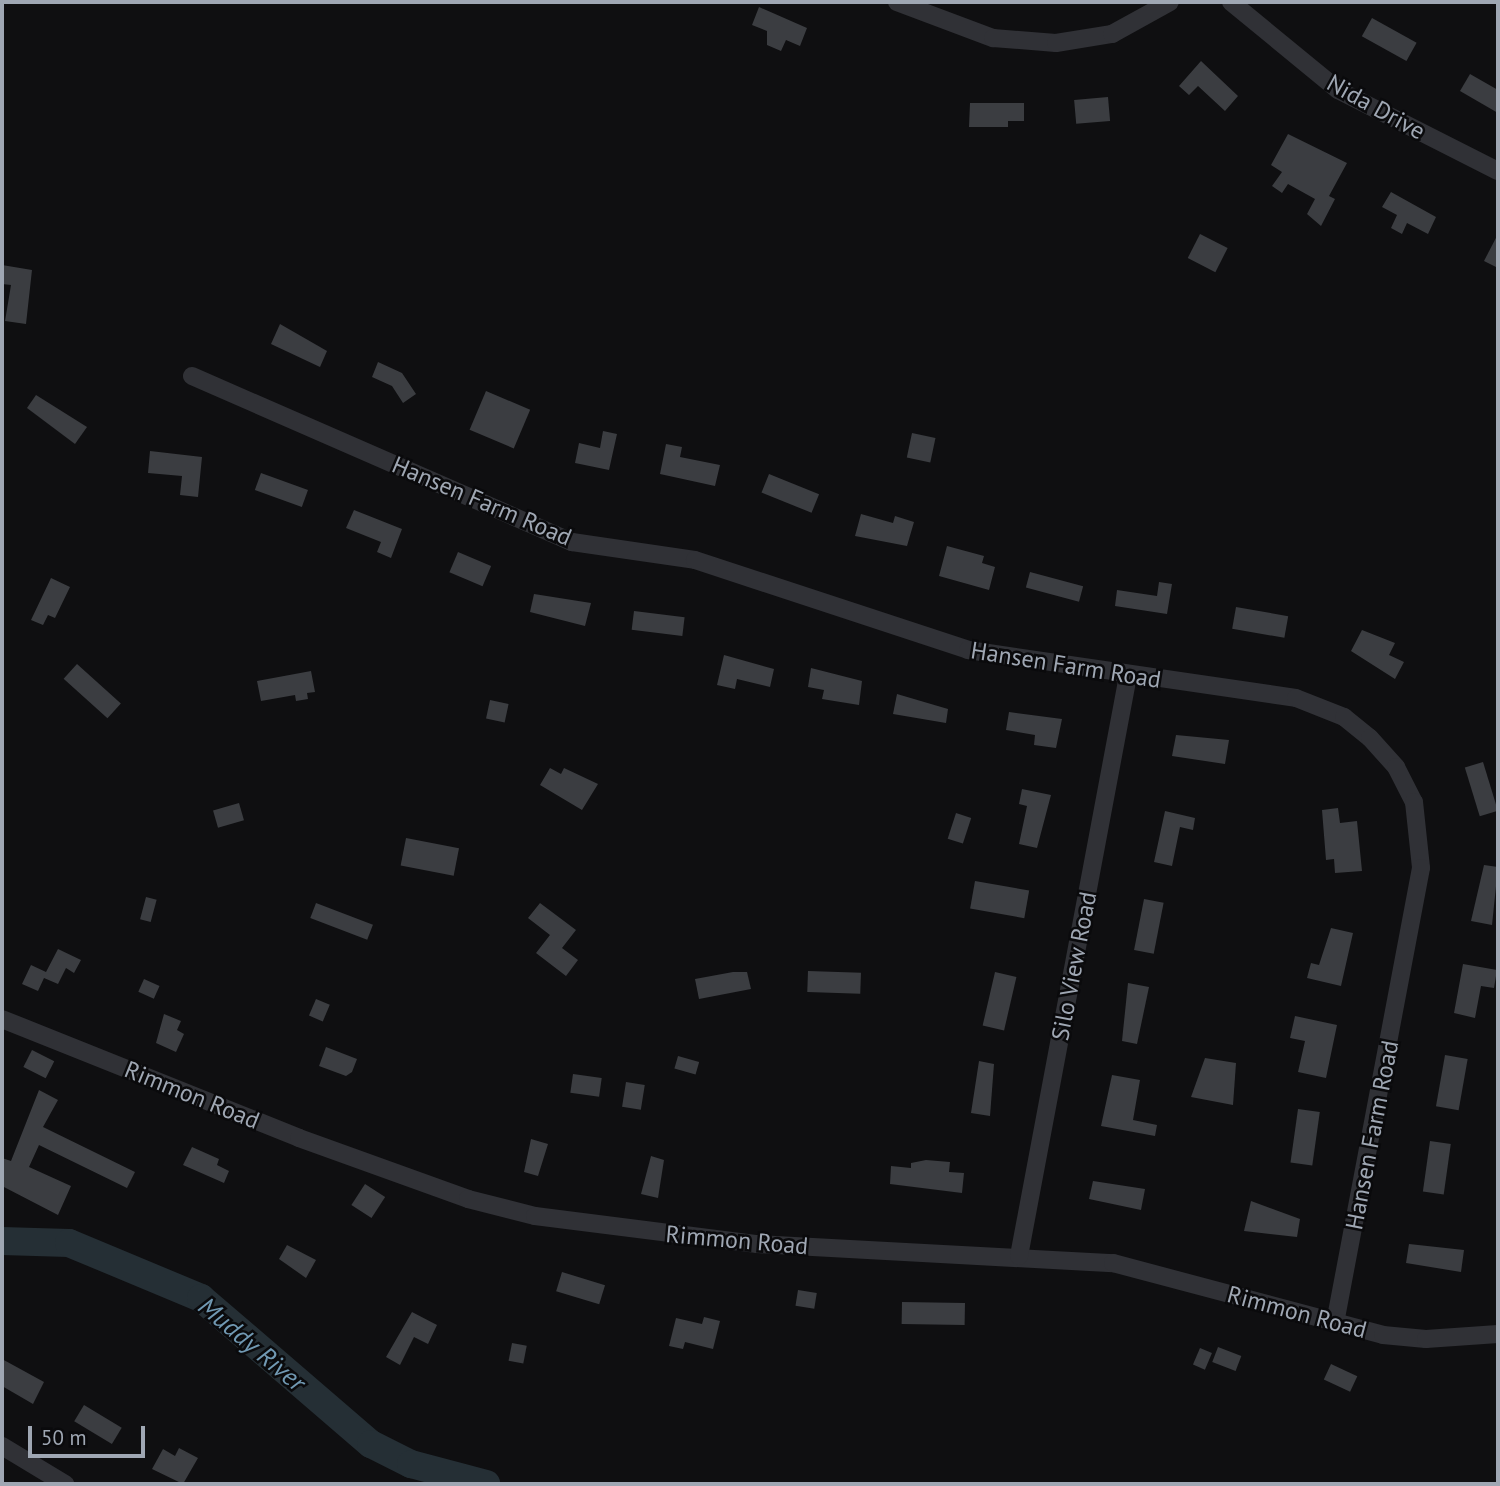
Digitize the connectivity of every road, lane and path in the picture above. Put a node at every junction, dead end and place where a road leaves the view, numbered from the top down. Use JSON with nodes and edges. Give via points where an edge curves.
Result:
{"nodes":[{"id":1,"x":897,"y":2,"type":"edge"},
{"id":2,"x":1170,"y":2,"type":"edge"},
{"id":3,"x":1231,"y":2,"type":"edge"},
{"id":4,"x":1498,"y":172,"type":"edge"},
{"id":5,"x":192,"y":376,"type":"dead end"},
{"id":6,"x":1128,"y":676,"type":"junction"},
{"id":7,"x":4,"y":1025,"type":"edge"},
{"id":8,"x":1019,"y":1256,"type":"junction"},
{"id":9,"x":1335,"y":1322,"type":"junction"},
{"id":10,"x":1498,"y":1334,"type":"edge"},
{"id":11,"x":2,"y":1446,"type":"edge"},
{"id":12,"x":65,"y":1484,"type":"edge"}],
"edges":[{"from":1,"to":2,"type":"street","via":[[993,38],[1056,43],[1112,34]]},
{"from":3,"to":4,"type":"street","name":"Nida Drive","via":[[1338,90]]},
{"from":5,"to":6,"type":"street","name":"Hansen Farm Road","via":[[572,542],[695,560],[968,650]]},
{"from":6,"to":8,"type":"street","name":"Silo View Road"},
{"from":6,"to":9,"type":"street","name":"Hansen Farm Road","via":[[1296,698],[1344,717],[1396,767],[1414,802],[1421,839],[1416,909]]},
{"from":7,"to":8,"type":"street","name":"Rimmon Road","via":[[468,1199],[535,1216],[757,1244]]},
{"from":8,"to":9,"type":"street","name":"Rimmon Road","via":[[1113,1263]]},
{"from":9,"to":10,"type":"street","name":"Rimmon Road","via":[[1423,1339]]},
{"from":11,"to":12,"type":"street"}]}
